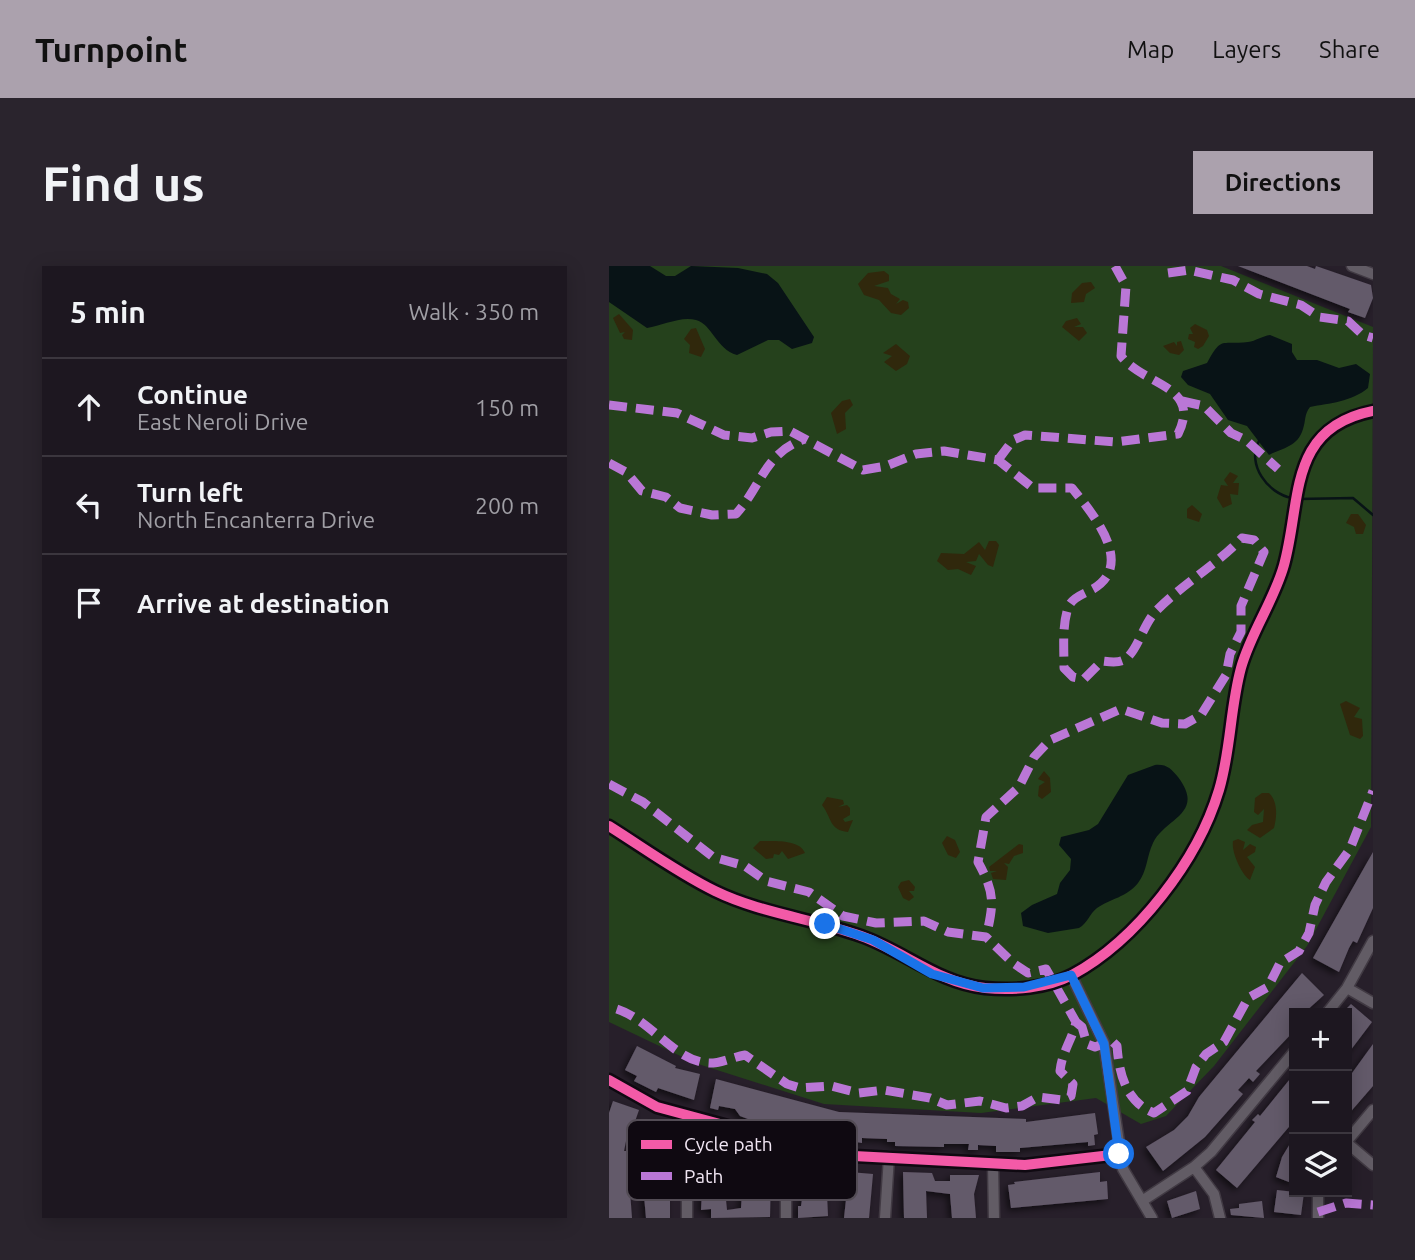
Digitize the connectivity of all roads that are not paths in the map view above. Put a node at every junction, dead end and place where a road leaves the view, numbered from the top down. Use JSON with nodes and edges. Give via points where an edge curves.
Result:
{"nodes":[{"id":1,"x":1352,"y":266,"type":"edge"},
{"id":2,"x":1373,"y":274,"type":"edge"},
{"id":3,"x":1373,"y":411,"type":"edge"},
{"id":4,"x":609,"y":826,"type":"edge"},
{"id":5,"x":1373,"y":941,"type":"edge"},
{"id":6,"x":1071,"y":975,"type":"junction"},
{"id":7,"x":1347,"y":988,"type":"junction"},
{"id":8,"x":1373,"y":1003,"type":"edge"},
{"id":9,"x":1331,"y":1008,"type":"edge"},
{"id":10,"x":1289,"y":1058,"type":"edge"},
{"id":11,"x":609,"y":1080,"type":"edge"},
{"id":12,"x":1373,"y":1110,"type":"edge"},
{"id":13,"x":702,"y":1120,"type":"edge"},
{"id":14,"x":1352,"y":1136,"type":"edge"},
{"id":15,"x":1352,"y":1146,"type":"edge"},
{"id":16,"x":1119,"y":1154,"type":"junction"},
{"id":17,"x":857,"y":1156,"type":"edge"},
{"id":18,"x":889,"y":1157,"type":"junction"},
{"id":19,"x":993,"y":1164,"type":"junction"},
{"id":20,"x":1373,"y":1165,"type":"edge"},
{"id":21,"x":1195,"y":1167,"type":"junction"},
{"id":22,"x":1318,"y":1197,"type":"edge"},
{"id":23,"x":687,"y":1200,"type":"edge"},
{"id":24,"x":786,"y":1200,"type":"edge"},
{"id":25,"x":1142,"y":1201,"type":"junction"},
{"id":26,"x":687,"y":1218,"type":"edge"},
{"id":27,"x":786,"y":1218,"type":"edge"},
{"id":28,"x":885,"y":1218,"type":"edge"},
{"id":29,"x":994,"y":1218,"type":"edge"},
{"id":30,"x":1152,"y":1218,"type":"edge"},
{"id":31,"x":1220,"y":1218,"type":"edge"},
{"id":32,"x":1318,"y":1218,"type":"edge"}],
"edges":[{"from":1,"to":2,"type":"street"},
{"from":3,"to":6,"type":"street","via":[[1352,415],[1333,427],[1310,452],[1297,483],[1284,566],[1241,667],[1220,787],[1205,828],[1167,890],[1104,953]]},
{"from":4,"to":6,"type":"street","via":[[716,892],[873,940],[932,974],[1004,989],[1047,984]]},
{"from":5,"to":7,"type":"street"},
{"from":6,"to":16,"type":"street","via":[[1104,1044]]},
{"from":7,"to":8,"type":"street"},
{"from":7,"to":9,"type":"street"},
{"from":10,"to":21,"type":"street"},
{"from":11,"to":13,"type":"street","via":[[657,1107]]},
{"from":12,"to":14,"type":"street"},
{"from":15,"to":20,"type":"street"},
{"from":16,"to":19,"type":"street","via":[[1025,1165]]},
{"from":16,"to":25,"type":"street"},
{"from":17,"to":18,"type":"street"},
{"from":18,"to":19,"type":"street"},
{"from":18,"to":28,"type":"street"},
{"from":19,"to":29,"type":"street"},
{"from":21,"to":25,"type":"street"},
{"from":21,"to":31,"type":"street","via":[[1214,1194]]},
{"from":22,"to":32,"type":"street"},
{"from":23,"to":26,"type":"street"},
{"from":24,"to":27,"type":"street"},
{"from":25,"to":30,"type":"street"}]}
